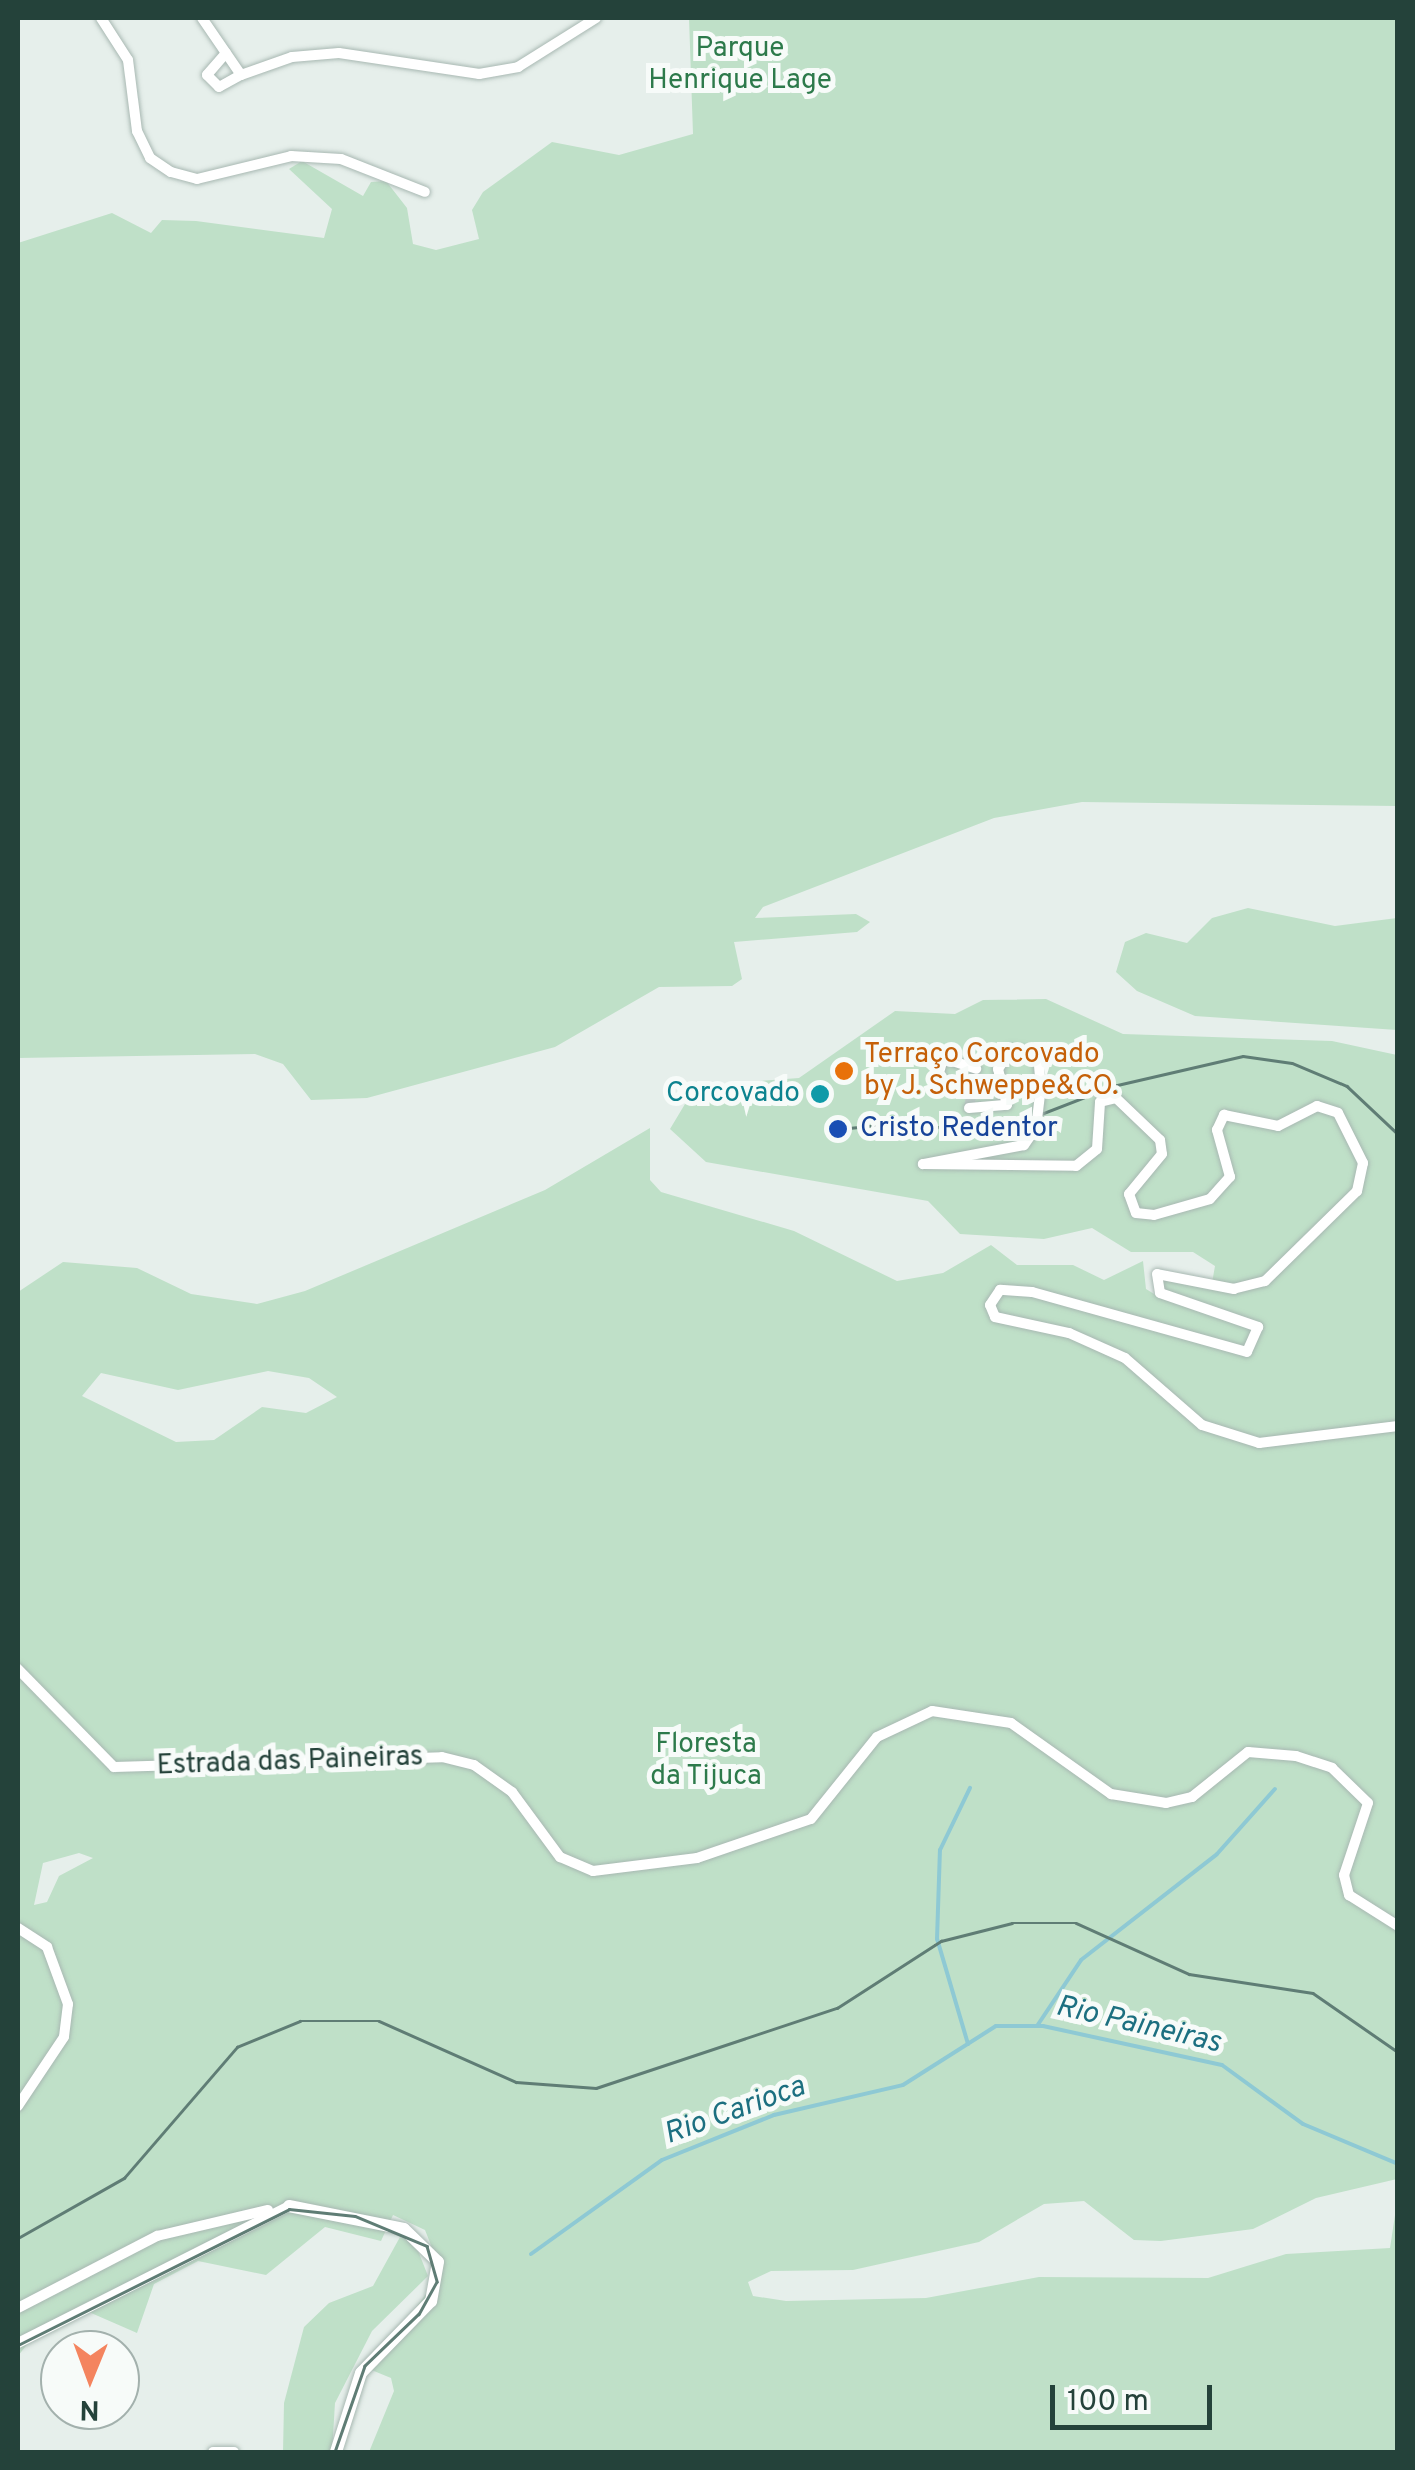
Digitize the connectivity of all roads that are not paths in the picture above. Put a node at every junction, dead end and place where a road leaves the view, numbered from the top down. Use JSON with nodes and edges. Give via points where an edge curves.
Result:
{"nodes":[{"id":1,"x":101,"y":18,"type":"edge"},
{"id":2,"x":202,"y":18,"type":"edge"},
{"id":3,"x":596,"y":18,"type":"edge"},
{"id":4,"x":226,"y":53,"type":"junction"},
{"id":5,"x":241,"y":75,"type":"junction"},
{"id":6,"x":425,"y":192,"type":"dead end"},
{"id":7,"x":976,"y":1069,"type":"dead end"},
{"id":8,"x":950,"y":1084,"type":"dead end"},
{"id":9,"x":969,"y":1108,"type":"dead end"},
{"id":10,"x":1398,"y":1426,"type":"edge"},
{"id":11,"x":18,"y":1669,"type":"edge"},
{"id":12,"x":1398,"y":1926,"type":"edge"},
{"id":13,"x":18,"y":1928,"type":"edge"},
{"id":14,"x":18,"y":2106,"type":"edge"},
{"id":15,"x":289,"y":2206,"type":"junction"},
{"id":16,"x":18,"y":2308,"type":"edge"},
{"id":17,"x":18,"y":2342,"type":"edge"},
{"id":18,"x":213,"y":2452,"type":"edge"},
{"id":19,"x":234,"y":2452,"type":"edge"},
{"id":20,"x":336,"y":2452,"type":"edge"}],
"edges":[{"from":1,"to":6,"type":"street","via":[[128,60],[137,131],[150,158],[171,172],[197,179],[291,156],[341,158]]},
{"from":2,"to":4,"type":"street"},
{"from":3,"to":5,"type":"street","via":[[518,66],[479,74],[339,53],[292,56]]},
{"from":4,"to":5,"type":"street"},
{"from":4,"to":5,"type":"street","via":[[207,75],[220,87]]},
{"from":7,"to":8,"type":"street","via":[[944,1058],[938,1076]]},
{"from":9,"to":10,"type":"street","bridge":true,"via":[[1007,1105],[998,1069],[1012,1050],[1038,1054],[1036,1128],[1024,1146],[923,1164],[1076,1166],[1097,1149],[1100,1102],[1116,1098],[1160,1140],[1162,1154],[1128,1194],[1136,1213],[1154,1215],[1210,1199],[1230,1177],[1218,1130],[1224,1116],[1278,1126],[1317,1106],[1338,1113],[1363,1163],[1357,1191],[1265,1281],[1234,1288],[1157,1274],[1160,1293],[1258,1327],[1247,1352],[1032,1292],[1000,1290],[990,1305],[996,1317],[1069,1333],[1125,1358],[1202,1425],[1260,1443]]},
{"from":11,"to":12,"type":"street","name":"Estrada das Paineiras","via":[[114,1768],[442,1757],[512,1792],[560,1857],[593,1871],[696,1858],[811,1819],[877,1738],[932,1711],[1012,1724],[1110,1794],[1166,1803],[1192,1798],[1248,1752],[1286,1754],[1357,1786],[1368,1802],[1344,1874],[1349,1895]]},
{"from":13,"to":14,"type":"street","via":[[47,1947],[68,2004],[64,2037]]},
{"from":15,"to":16,"type":"street","via":[[157,2236]]},
{"from":15,"to":17,"type":"street"},
{"from":15,"to":20,"type":"street","via":[[404,2229],[438,2262],[431,2302],[361,2373]]},
{"from":18,"to":19,"type":"street"}]}
